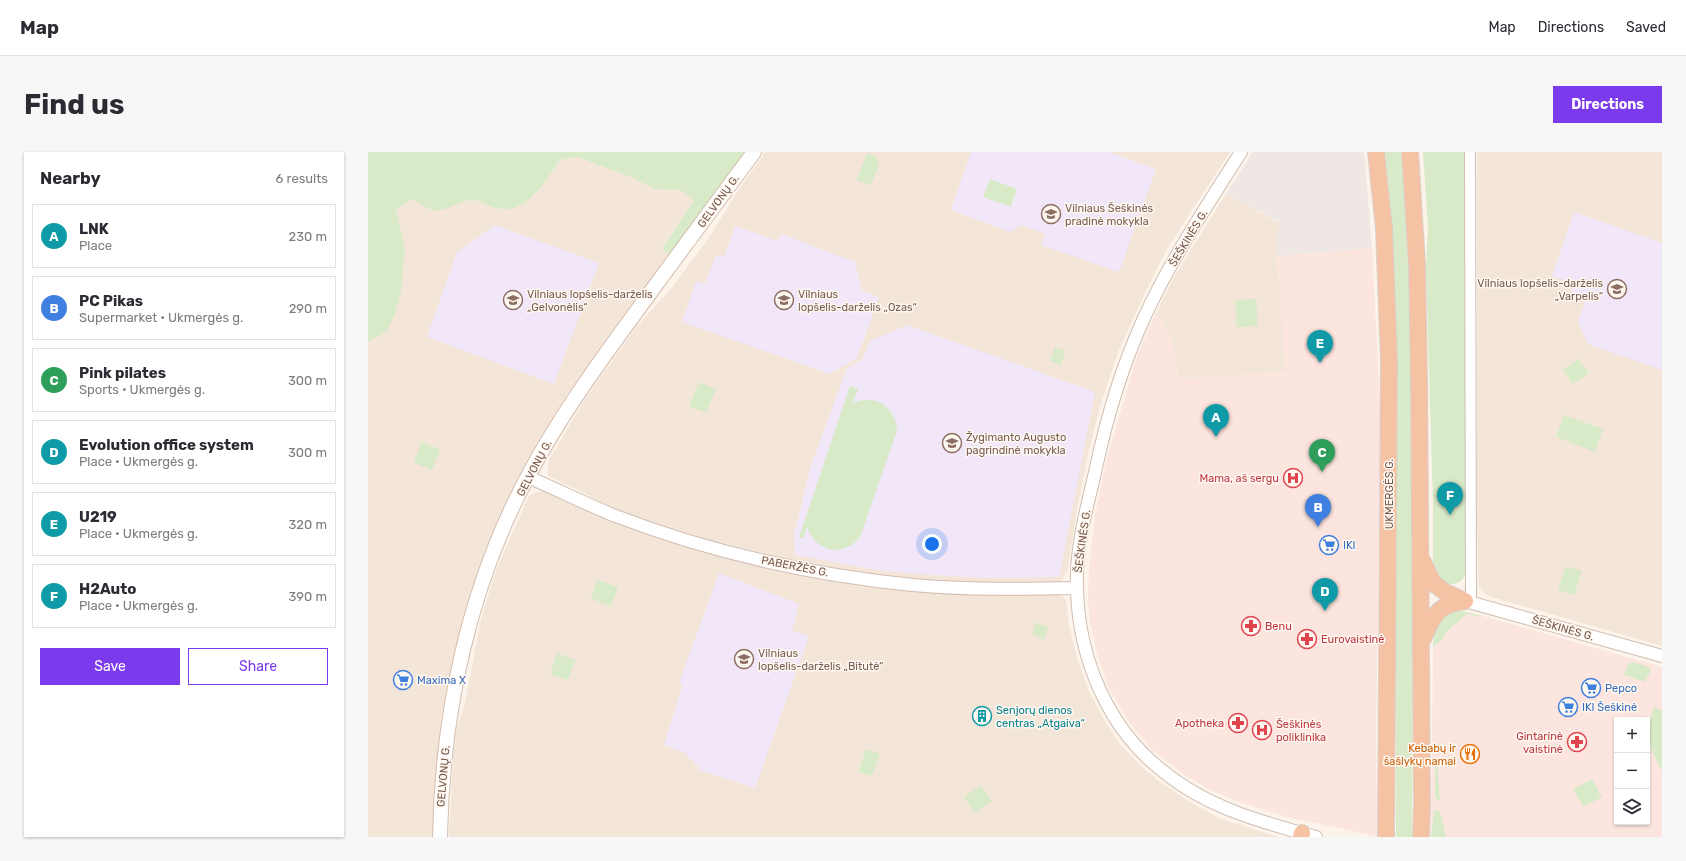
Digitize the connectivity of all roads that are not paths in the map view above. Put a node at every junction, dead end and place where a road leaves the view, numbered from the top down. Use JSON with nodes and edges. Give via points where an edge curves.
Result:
{"nodes":[{"id":1,"x":754,"y":152,"type":"edge"},
{"id":2,"x":1241,"y":152,"type":"edge"},
{"id":3,"x":1376,"y":152,"type":"edge"},
{"id":4,"x":1410,"y":152,"type":"edge"},
{"id":5,"x":1470,"y":152,"type":"edge"},
{"id":6,"x":528,"y":477,"type":"junction"},
{"id":7,"x":1421,"y":559,"type":"junction"},
{"id":8,"x":1076,"y":588,"type":"junction"},
{"id":9,"x":1468,"y":602,"type":"junction"},
{"id":10,"x":1421,"y":644,"type":"junction"},
{"id":11,"x":1662,"y":656,"type":"edge"},
{"id":12,"x":1307,"y":836,"type":"edge"},
{"id":13,"x":440,"y":837,"type":"edge"},
{"id":14,"x":1386,"y":837,"type":"edge"},
{"id":15,"x":1420,"y":837,"type":"edge"}],
"edges":[{"from":1,"to":6,"type":"main road","name":"GELVONŲ G.","via":[[580,390]]},
{"from":2,"to":8,"type":"street","name":"ŠEŠKINĖS G.","via":[[1172,264],[1128,356],[1113,398],[1090,495],[1081,538]]},
{"from":3,"to":14,"type":"highway","name":"UKMERGĖS G.","via":[[1387,282],[1389,361]]},
{"from":4,"to":7,"type":"highway","via":[[1416,265]]},
{"from":5,"to":9,"type":"street"},
{"from":6,"to":8,"type":"street","name":"PABERŽĖS G.","via":[[613,515],[728,551],[793,567],[914,585],[999,589]]},
{"from":6,"to":13,"type":"main road","name":"GELVONŲ G.","via":[[486,571],[465,640],[454,688],[446,744],[440,798]]},
{"from":7,"to":9,"type":"highway","via":[[1433,583],[1445,592]]},
{"from":7,"to":10,"type":"highway"},
{"from":8,"to":12,"type":"street","name":"ŠEŠKINĖS G.","via":[[1080,627],[1094,679],[1111,712],[1132,742],[1163,772],[1201,797],[1248,817]]},
{"from":9,"to":10,"type":"highway","via":[[1449,603],[1436,612]]},
{"from":9,"to":11,"type":"street","name":"ŠEŠKINĖS G."},
{"from":10,"to":15,"type":"highway"}]}
